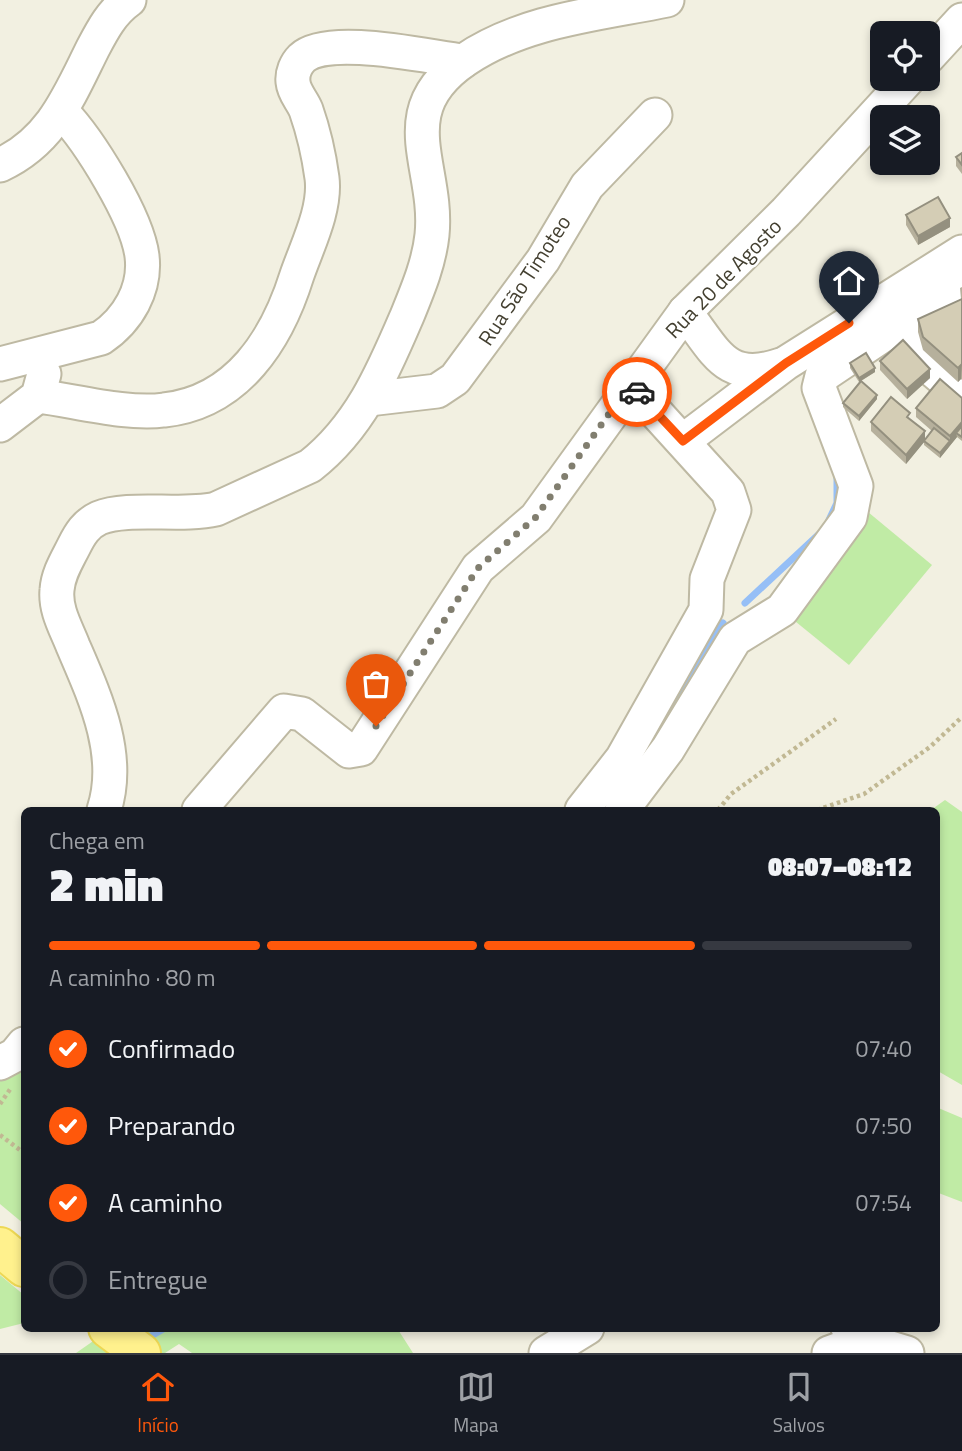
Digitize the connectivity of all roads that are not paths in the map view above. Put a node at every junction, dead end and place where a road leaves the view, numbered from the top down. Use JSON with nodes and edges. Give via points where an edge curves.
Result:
{"nodes":[{"id":1,"x":129,"y":0,"type":"edge"},
{"id":2,"x":667,"y":0,"type":"edge"},
{"id":3,"x":962,"y":20,"type":"edge"},
{"id":4,"x":940,"y":44,"type":"edge"},
{"id":5,"x":463,"y":61,"type":"junction"},
{"id":6,"x":897,"y":91,"type":"edge"},
{"id":7,"x":62,"y":112,"type":"junction"},
{"id":8,"x":655,"y":115,"type":"dead end"},
{"id":9,"x":0,"y":165,"type":"edge"},
{"id":10,"x":962,"y":252,"type":"edge"},
{"id":11,"x":962,"y":282,"type":"edge"},
{"id":12,"x":685,"y":312,"type":"junction"},
{"id":13,"x":899,"y":322,"type":"junction"},
{"id":14,"x":51,"y":352,"type":"junction"},
{"id":15,"x":786,"y":363,"type":"junction"},
{"id":16,"x":0,"y":364,"type":"edge"},
{"id":17,"x":630,"y":384,"type":"junction"},
{"id":18,"x":962,"y":395,"type":"edge"},
{"id":19,"x":38,"y":396,"type":"junction"},
{"id":20,"x":369,"y":399,"type":"junction"},
{"id":21,"x":0,"y":425,"type":"edge"},
{"id":22,"x":683,"y":441,"type":"junction"},
{"id":23,"x":706,"y":610,"type":"junction"},
{"id":24,"x":735,"y":639,"type":"junction"},
{"id":25,"x":637,"y":733,"type":"junction"},
{"id":26,"x":668,"y":749,"type":"junction"},
{"id":27,"x":105,"y":807,"type":"edge"},
{"id":28,"x":202,"y":807,"type":"edge"},
{"id":29,"x":584,"y":807,"type":"edge"},
{"id":30,"x":624,"y":807,"type":"edge"},
{"id":31,"x":21,"y":1048,"type":"edge"},
{"id":32,"x":0,"y":1063,"type":"edge"},
{"id":33,"x":0,"y":1247,"type":"edge"},
{"id":34,"x":21,"y":1264,"type":"edge"},
{"id":35,"x":113,"y":1332,"type":"edge"},
{"id":36,"x":580,"y":1332,"type":"edge"},
{"id":37,"x":861,"y":1336,"type":"edge"},
{"id":38,"x":141,"y":1353,"type":"edge"},
{"id":39,"x":546,"y":1353,"type":"edge"},
{"id":40,"x":828,"y":1353,"type":"edge"},
{"id":41,"x":907,"y":1353,"type":"edge"}],
"edges":[{"from":1,"to":7,"type":"street","via":[[110,17]]},
{"from":2,"to":5,"type":"street","via":[[535,27]]},
{"from":3,"to":4,"type":"street"},
{"from":5,"to":19,"type":"street","via":[[334,46],[313,51],[296,67],[295,90],[307,112],[322,179],[320,205],[280,322],[256,360],[234,382],[163,411]]},
{"from":5,"to":20,"type":"street","via":[[424,109],[421,147],[433,217],[429,254]]},
{"from":6,"to":12,"type":"street","name":"Rua 20 de Agosto","via":[[786,212]]},
{"from":7,"to":9,"type":"street","via":[[31,147]]},
{"from":7,"to":14,"type":"street","via":[[82,133],[105,170],[142,254],[142,275],[128,313],[114,330]]},
{"from":8,"to":20,"type":"street","name":"Rua São Timoteo","via":[[587,186],[543,260],[455,379],[437,391]]},
{"from":10,"to":15,"type":"street"},
{"from":11,"to":13,"type":"street"},
{"from":12,"to":15,"type":"street","via":[[735,368],[753,373]]},
{"from":12,"to":17,"type":"street","name":"Rua 20 de Agosto"},
{"from":13,"to":18,"type":"street","via":[[922,360]]},
{"from":13,"to":24,"type":"street","via":[[825,371],[819,380],[856,486],[855,505],[845,529],[782,610]]},
{"from":14,"to":16,"type":"street"},
{"from":14,"to":19,"type":"street"},
{"from":15,"to":22,"type":"street"},
{"from":17,"to":22,"type":"street"},
{"from":17,"to":28,"type":"street","name":"Rua 20 de Agosto","via":[[536,517],[478,568],[361,749],[349,751],[302,714],[285,711]]},
{"from":19,"to":21,"type":"street"},
{"from":20,"to":27,"type":"street","via":[[335,443],[310,466],[216,509],[111,515],[89,523],[81,532],[56,593],[61,619],[98,704],[113,773]]},
{"from":22,"to":23,"type":"street","via":[[728,492],[734,510],[707,579]]},
{"from":23,"to":24,"type":"street","via":[[718,602],[736,607],[741,625]]},
{"from":23,"to":25,"type":"street"},
{"from":24,"to":26,"type":"street"},
{"from":25,"to":26,"type":"street"},
{"from":25,"to":29,"type":"street"},
{"from":26,"to":30,"type":"street"},
{"from":31,"to":32,"type":"street"},
{"from":33,"to":34,"type":"main road"},
{"from":35,"to":38,"type":"main road"},
{"from":36,"to":39,"type":"street"},
{"from":37,"to":40,"type":"street"},
{"from":37,"to":41,"type":"street"}]}
